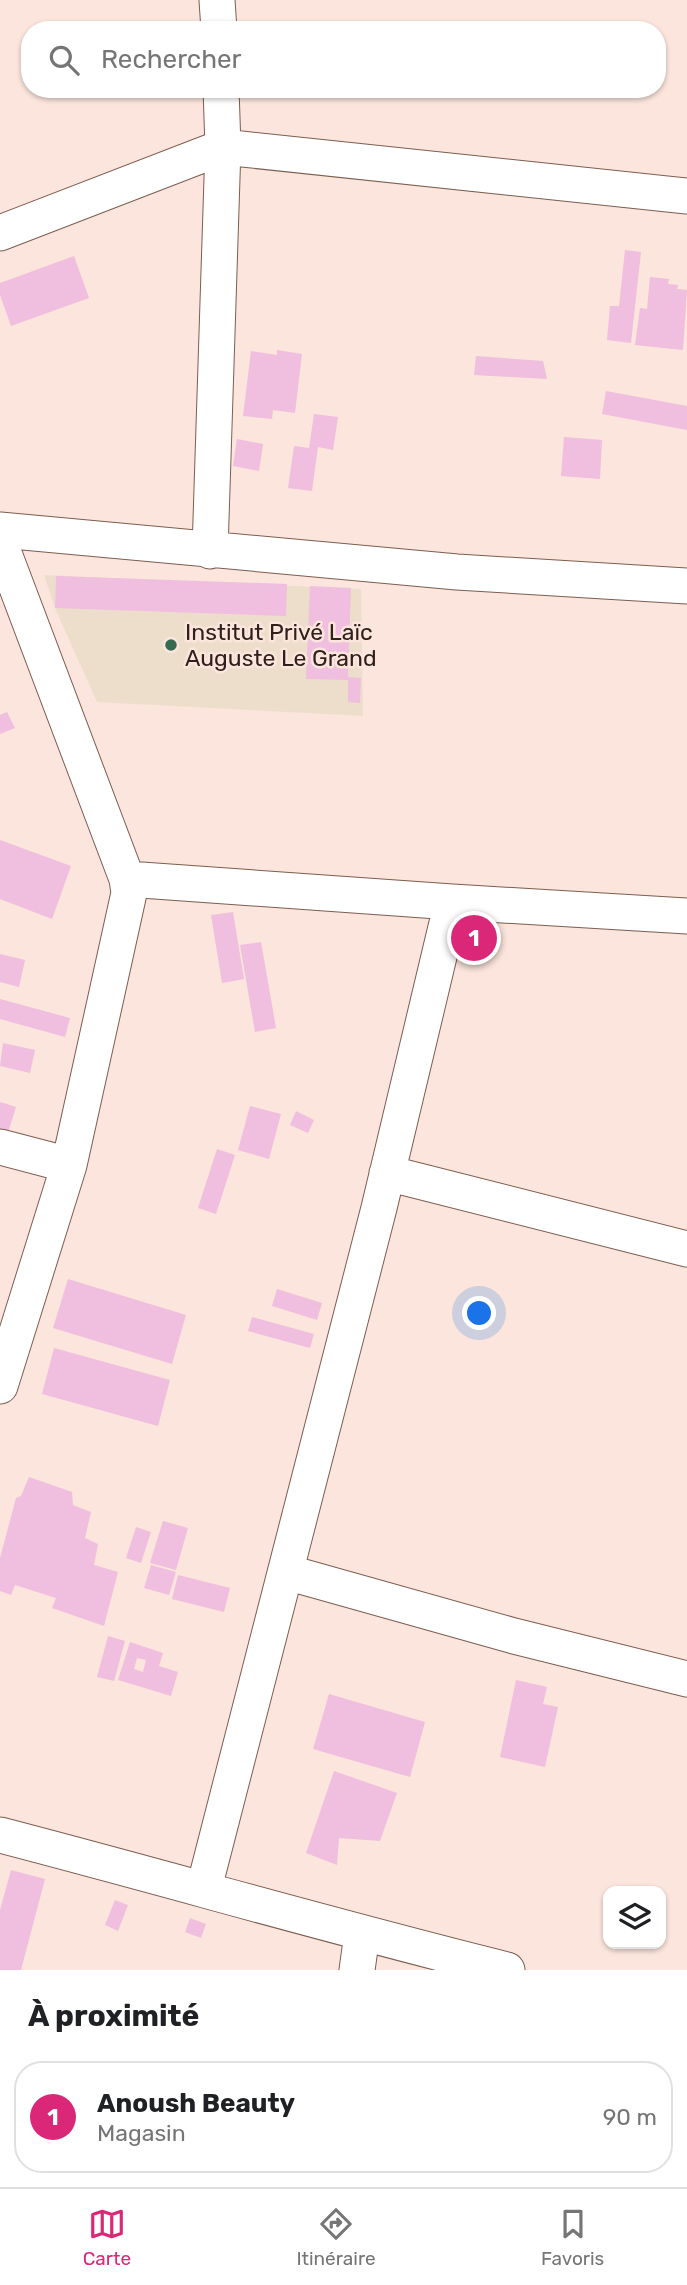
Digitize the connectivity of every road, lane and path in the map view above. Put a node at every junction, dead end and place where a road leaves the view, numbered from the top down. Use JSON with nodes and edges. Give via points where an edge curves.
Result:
{"nodes":[{"id":1,"x":218,"y":0,"type":"edge"},
{"id":2,"x":219,"y":21,"type":"edge"},
{"id":3,"x":221,"y":98,"type":"edge"},
{"id":4,"x":223,"y":147,"type":"junction"},
{"id":5,"x":687,"y":196,"type":"edge"},
{"id":6,"x":0,"y":233,"type":"edge"},
{"id":7,"x":0,"y":530,"type":"edge"},
{"id":8,"x":0,"y":543,"type":"edge"},
{"id":9,"x":210,"y":551,"type":"junction"},
{"id":10,"x":687,"y":586,"type":"edge"},
{"id":11,"x":127,"y":879,"type":"junction"},
{"id":12,"x":452,"y":902,"type":"junction"},
{"id":13,"x":687,"y":915,"type":"edge"},
{"id":14,"x":0,"y":1147,"type":"edge"},
{"id":15,"x":69,"y":1165,"type":"junction"},
{"id":16,"x":387,"y":1173,"type":"junction"},
{"id":17,"x":687,"y":1249,"type":"edge"},
{"id":18,"x":0,"y":1386,"type":"edge"},
{"id":19,"x":286,"y":1572,"type":"junction"},
{"id":20,"x":687,"y":1679,"type":"edge"},
{"id":21,"x":0,"y":1835,"type":"edge"},
{"id":22,"x":204,"y":1888,"type":"junction"},
{"id":23,"x":362,"y":1934,"type":"junction"},
{"id":24,"x":357,"y":1970,"type":"edge"},
{"id":25,"x":507,"y":1970,"type":"edge"}],
"edges":[{"from":1,"to":2,"type":"street"},
{"from":3,"to":4,"type":"street"},
{"from":4,"to":5,"type":"street"},
{"from":4,"to":6,"type":"street"},
{"from":4,"to":9,"type":"street"},
{"from":7,"to":9,"type":"street"},
{"from":8,"to":11,"type":"street"},
{"from":9,"to":10,"type":"street"},
{"from":11,"to":12,"type":"street"},
{"from":11,"to":15,"type":"street","via":[[128,902]]},
{"from":12,"to":13,"type":"street"},
{"from":12,"to":16,"type":"street"},
{"from":14,"to":15,"type":"street"},
{"from":15,"to":18,"type":"street"},
{"from":16,"to":17,"type":"street"},
{"from":16,"to":19,"type":"street"},
{"from":19,"to":20,"type":"street"},
{"from":19,"to":22,"type":"street"},
{"from":21,"to":22,"type":"street"},
{"from":22,"to":23,"type":"street"},
{"from":23,"to":24,"type":"street"},
{"from":23,"to":25,"type":"street"}]}
